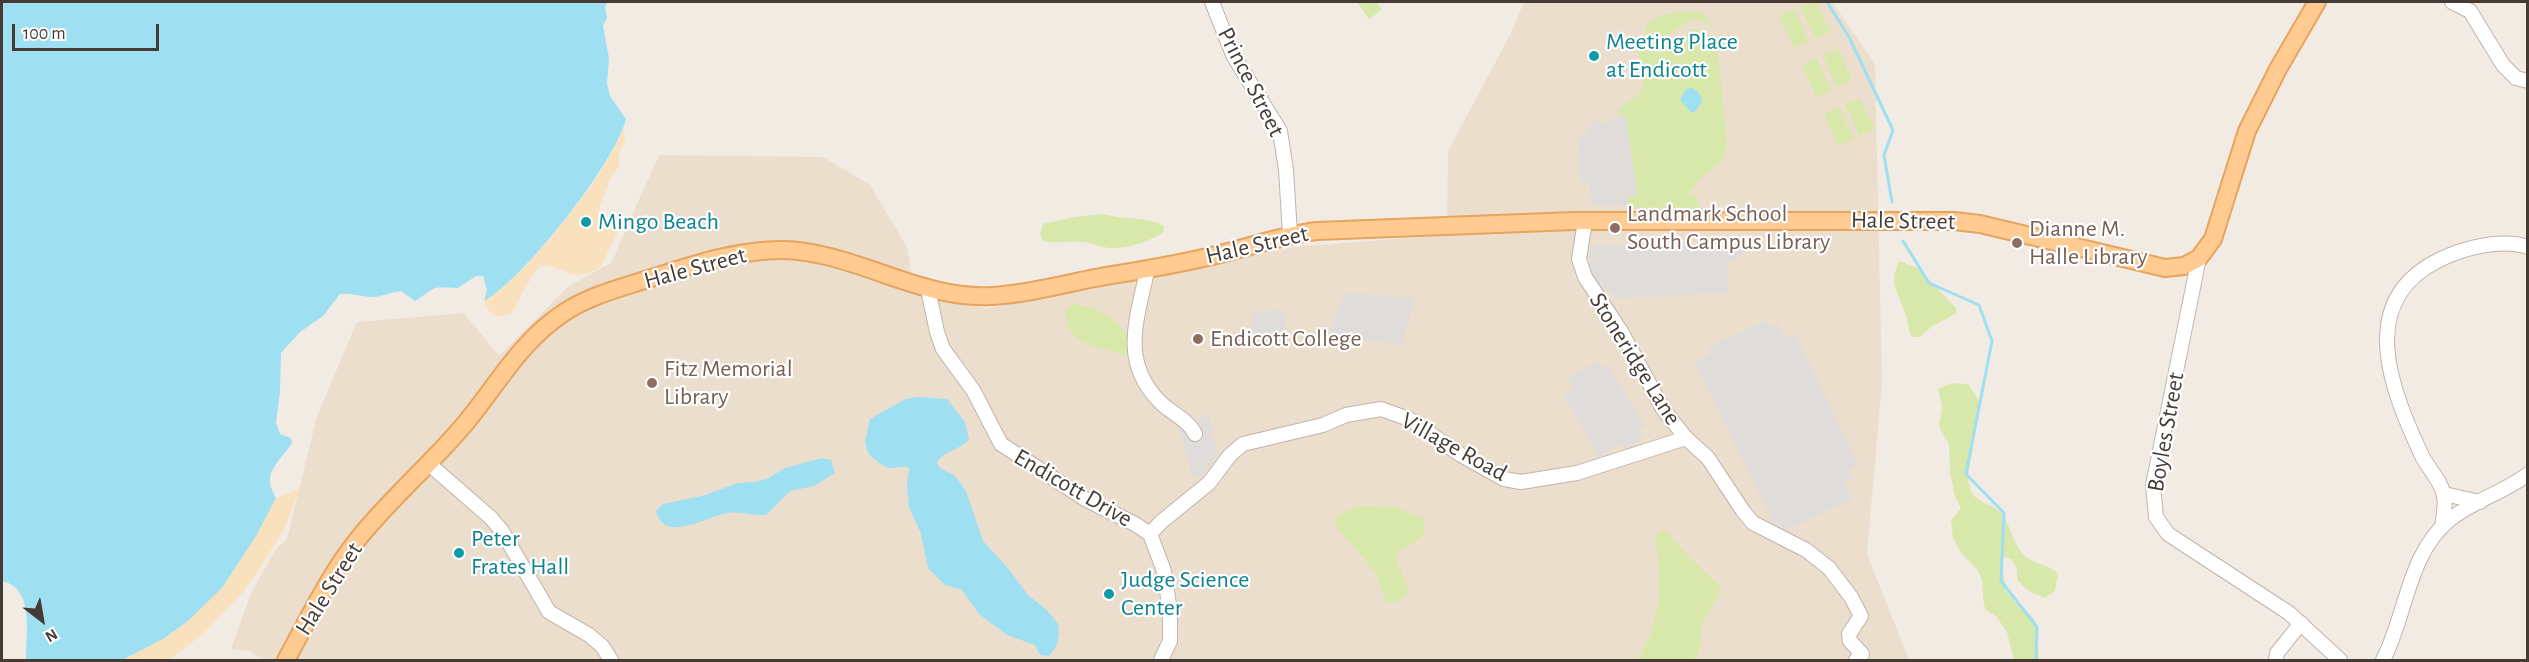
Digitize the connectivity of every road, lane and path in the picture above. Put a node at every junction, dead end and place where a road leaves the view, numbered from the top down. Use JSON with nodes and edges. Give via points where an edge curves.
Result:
{"nodes":[{"id":1,"x":1212,"y":2,"type":"edge"},
{"id":2,"x":2315,"y":2,"type":"edge"},
{"id":3,"x":2452,"y":2,"type":"edge"},
{"id":4,"x":2475,"y":6,"type":"edge"},
{"id":5,"x":2528,"y":81,"type":"edge"},
{"id":6,"x":1585,"y":221,"type":"junction"},
{"id":7,"x":1290,"y":234,"type":"junction"},
{"id":8,"x":2528,"y":247,"type":"edge"},
{"id":9,"x":2199,"y":258,"type":"junction"},
{"id":10,"x":1147,"y":271,"type":"junction"},
{"id":11,"x":928,"y":289,"type":"junction"},
{"id":12,"x":1195,"y":434,"type":"dead end"},
{"id":13,"x":1686,"y":438,"type":"junction"},
{"id":14,"x":429,"y":464,"type":"junction"},
{"id":15,"x":2528,"y":474,"type":"edge"},
{"id":16,"x":2445,"y":494,"type":"junction"},
{"id":17,"x":2480,"y":502,"type":"junction"},
{"id":18,"x":2442,"y":527,"type":"junction"},
{"id":19,"x":1150,"y":534,"type":"junction"},
{"id":20,"x":2301,"y":623,"type":"junction"},
{"id":21,"x":286,"y":660,"type":"edge"},
{"id":22,"x":611,"y":660,"type":"edge"},
{"id":23,"x":1161,"y":660,"type":"edge"},
{"id":24,"x":1856,"y":660,"type":"edge"},
{"id":25,"x":2276,"y":660,"type":"edge"},
{"id":26,"x":2340,"y":660,"type":"edge"},
{"id":27,"x":2383,"y":660,"type":"edge"}],
"edges":[{"from":1,"to":7,"type":"street","name":"Prince Street","via":[[1233,55],[1280,131]]},
{"from":2,"to":9,"type":"main road","via":[[2247,131],[2213,239]]},
{"from":3,"to":4,"type":"street"},
{"from":4,"to":5,"type":"street","via":[[2503,65],[2516,78]]},
{"from":6,"to":7,"type":"main road","name":"Hale Street"},
{"from":6,"to":9,"type":"main road","name":"Hale Street","via":[[1954,221],[2165,268],[2184,266]]},
{"from":6,"to":13,"type":"street","name":"Stoneridge Lane","via":[[1579,259],[1585,277],[1622,333],[1663,409]]},
{"from":7,"to":10,"type":"main road","name":"Hale Street"},
{"from":8,"to":16,"type":"street","via":[[2490,245],[2455,253],[2426,267],[2406,286],[2391,311],[2386,336],[2393,386],[2424,459]]},
{"from":9,"to":20,"type":"street","name":"Boyles Street","via":[[2153,485],[2156,517],[2180,544]]},
{"from":10,"to":11,"type":"main road","name":"Hale Street","via":[[994,296]]},
{"from":10,"to":12,"type":"street","via":[[1134,333],[1137,368],[1158,400],[1191,424]]},
{"from":11,"to":14,"type":"main road","name":"Hale Street","via":[[831,259],[786,250],[728,255],[590,298],[563,312],[530,341]]},
{"from":11,"to":19,"type":"street","name":"Endicott Drive","via":[[943,349],[973,390],[1000,444],[1085,499]]},
{"from":13,"to":19,"type":"street","name":"Village Road","via":[[1576,473],[1521,482],[1504,479],[1461,455],[1409,419],[1381,409],[1358,413],[1243,444],[1209,483]]},
{"from":13,"to":24,"type":"street","name":"Stoneridge Lane","via":[[1708,458],[1753,523],[1806,550],[1829,568],[1861,616],[1849,634],[1862,654]]},
{"from":14,"to":21,"type":"main road","name":"Hale Street","via":[[357,540]]},
{"from":14,"to":22,"type":"street","via":[[502,531],[549,612],[590,635]]},
{"from":15,"to":17,"type":"street"},
{"from":16,"to":17,"type":"street"},
{"from":16,"to":18,"type":"street"},
{"from":17,"to":18,"type":"street","via":[[2463,509]]},
{"from":18,"to":27,"type":"street","via":[[2413,573],[2393,641]]},
{"from":19,"to":23,"type":"street","name":"Endicott Drive","via":[[1164,571],[1170,611],[1170,641]]},
{"from":20,"to":25,"type":"street","via":[[2277,653]]},
{"from":20,"to":26,"type":"street","name":"Boyles Street"}]}
